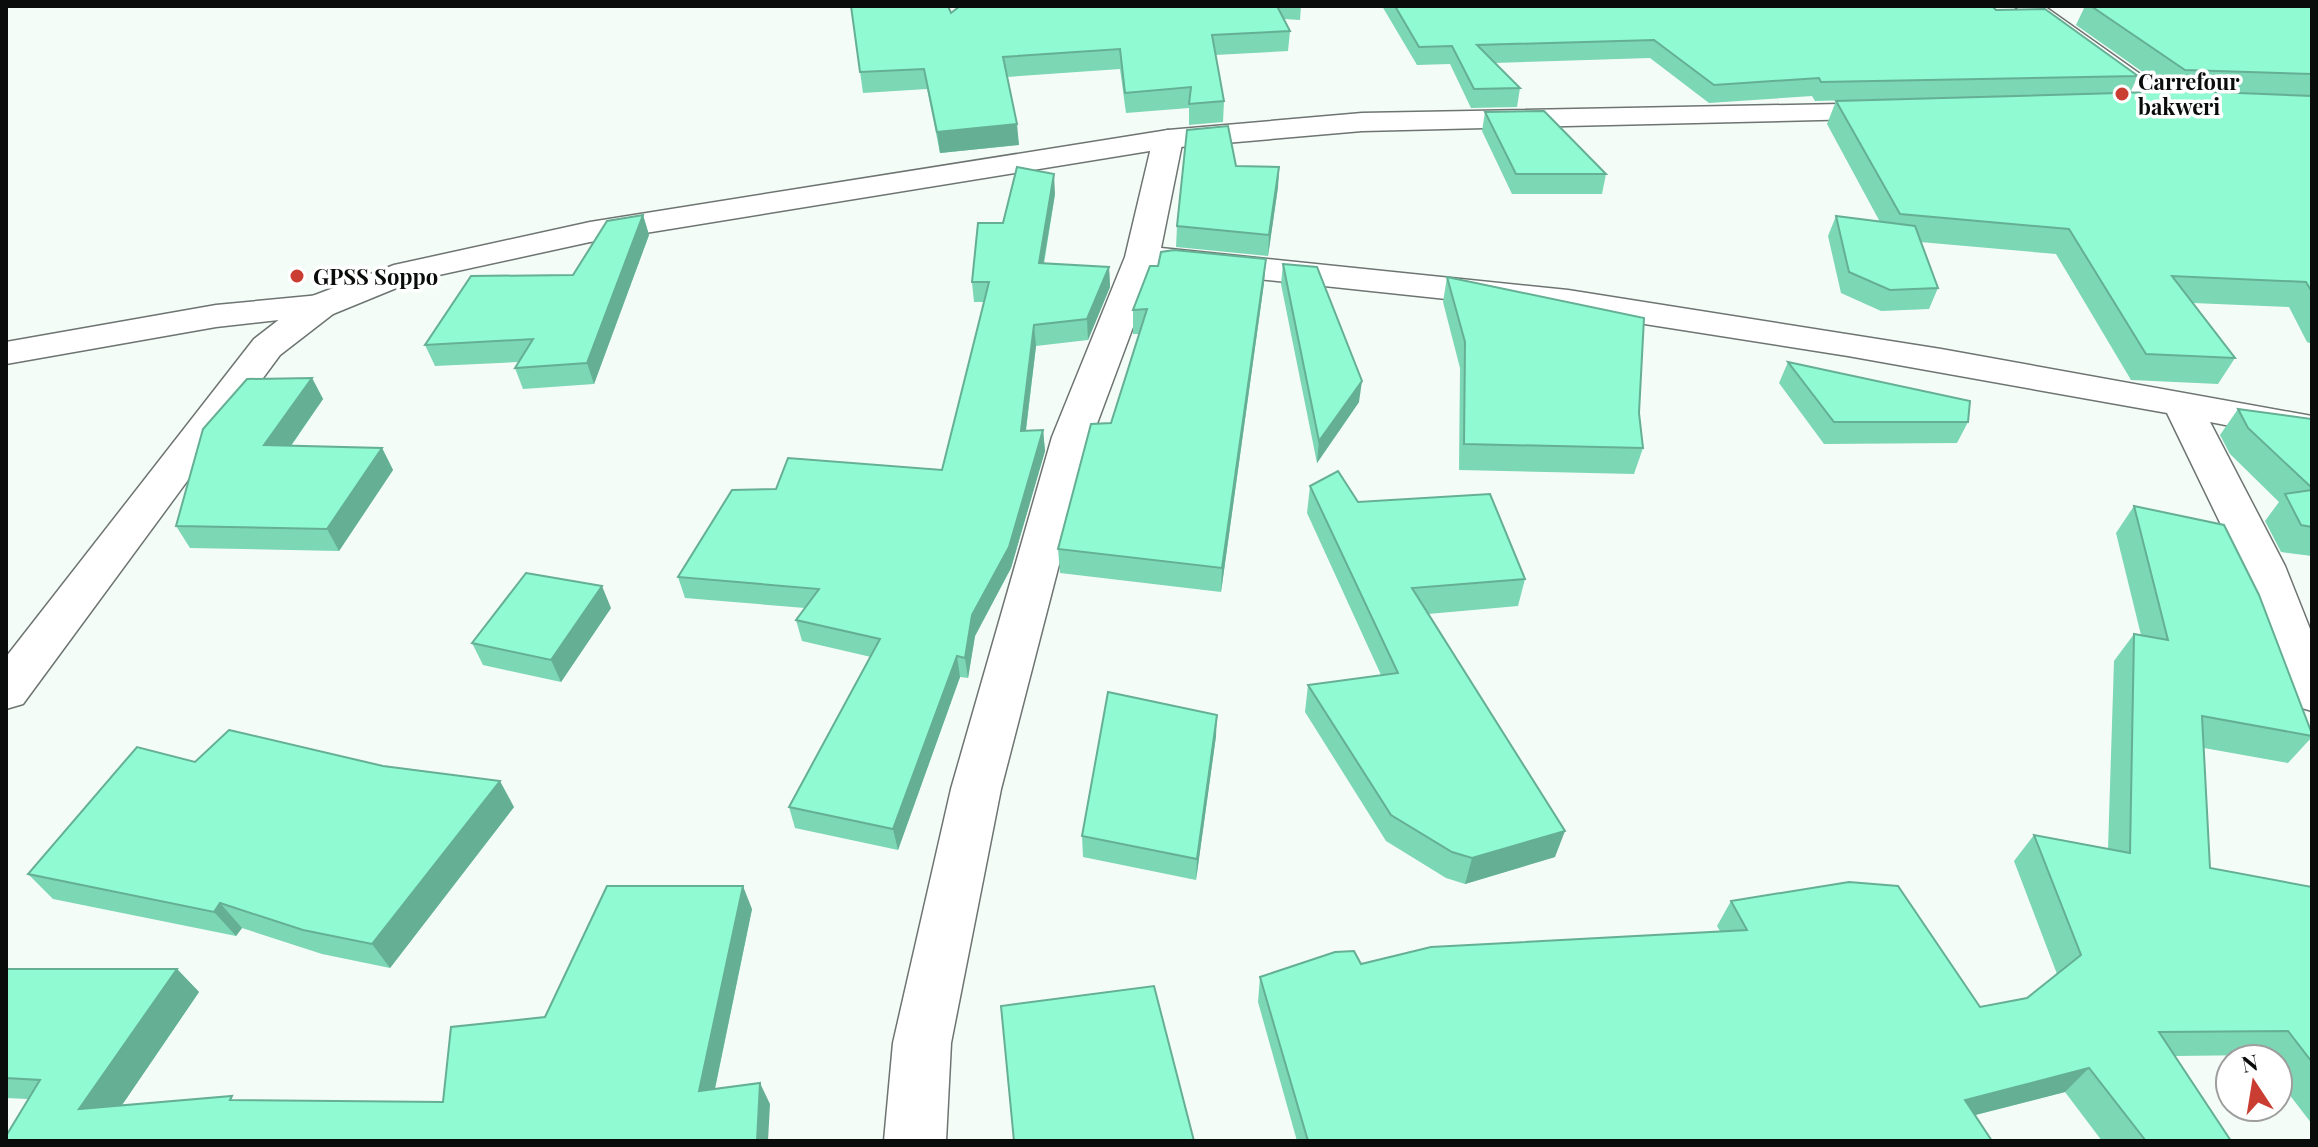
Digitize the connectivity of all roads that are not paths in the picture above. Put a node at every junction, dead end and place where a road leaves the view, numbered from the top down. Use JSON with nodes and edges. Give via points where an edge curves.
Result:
{"nodes":[{"id":1,"x":2027,"y":6,"type":"edge"},
{"id":2,"x":2108,"y":107,"type":"edge"},
{"id":3,"x":1926,"y":111,"type":"edge"},
{"id":4,"x":1168,"y":139,"type":"junction"},
{"id":5,"x":1142,"y":257,"type":"junction"},
{"id":6,"x":320,"y":306,"type":"junction"},
{"id":7,"x":6,"y":353,"type":"edge"},
{"id":8,"x":2181,"y":403,"type":"junction"},
{"id":9,"x":2312,"y":429,"type":"edge"},
{"id":10,"x":6,"y":691,"type":"edge"},
{"id":11,"x":2312,"y":693,"type":"edge"},
{"id":12,"x":915,"y":1141,"type":"edge"}],
"edges":[{"from":1,"to":2,"type":"street","via":[[2185,106]]},
{"from":3,"to":4,"type":"street","via":[[1362,122]]},
{"from":4,"to":5,"type":"street"},
{"from":4,"to":6,"type":"street","via":[[590,232],[406,272]]},
{"from":5,"to":8,"type":"street","via":[[1569,301]]},
{"from":5,"to":12,"type":"street","via":[[1072,437],[976,789],[922,1043]]},
{"from":6,"to":7,"type":"street","via":[[216,316]]},
{"from":6,"to":10,"type":"street","via":[[267,347]]},
{"from":8,"to":9,"type":"street"},
{"from":8,"to":11,"type":"street","via":[[2263,566]]}]}
